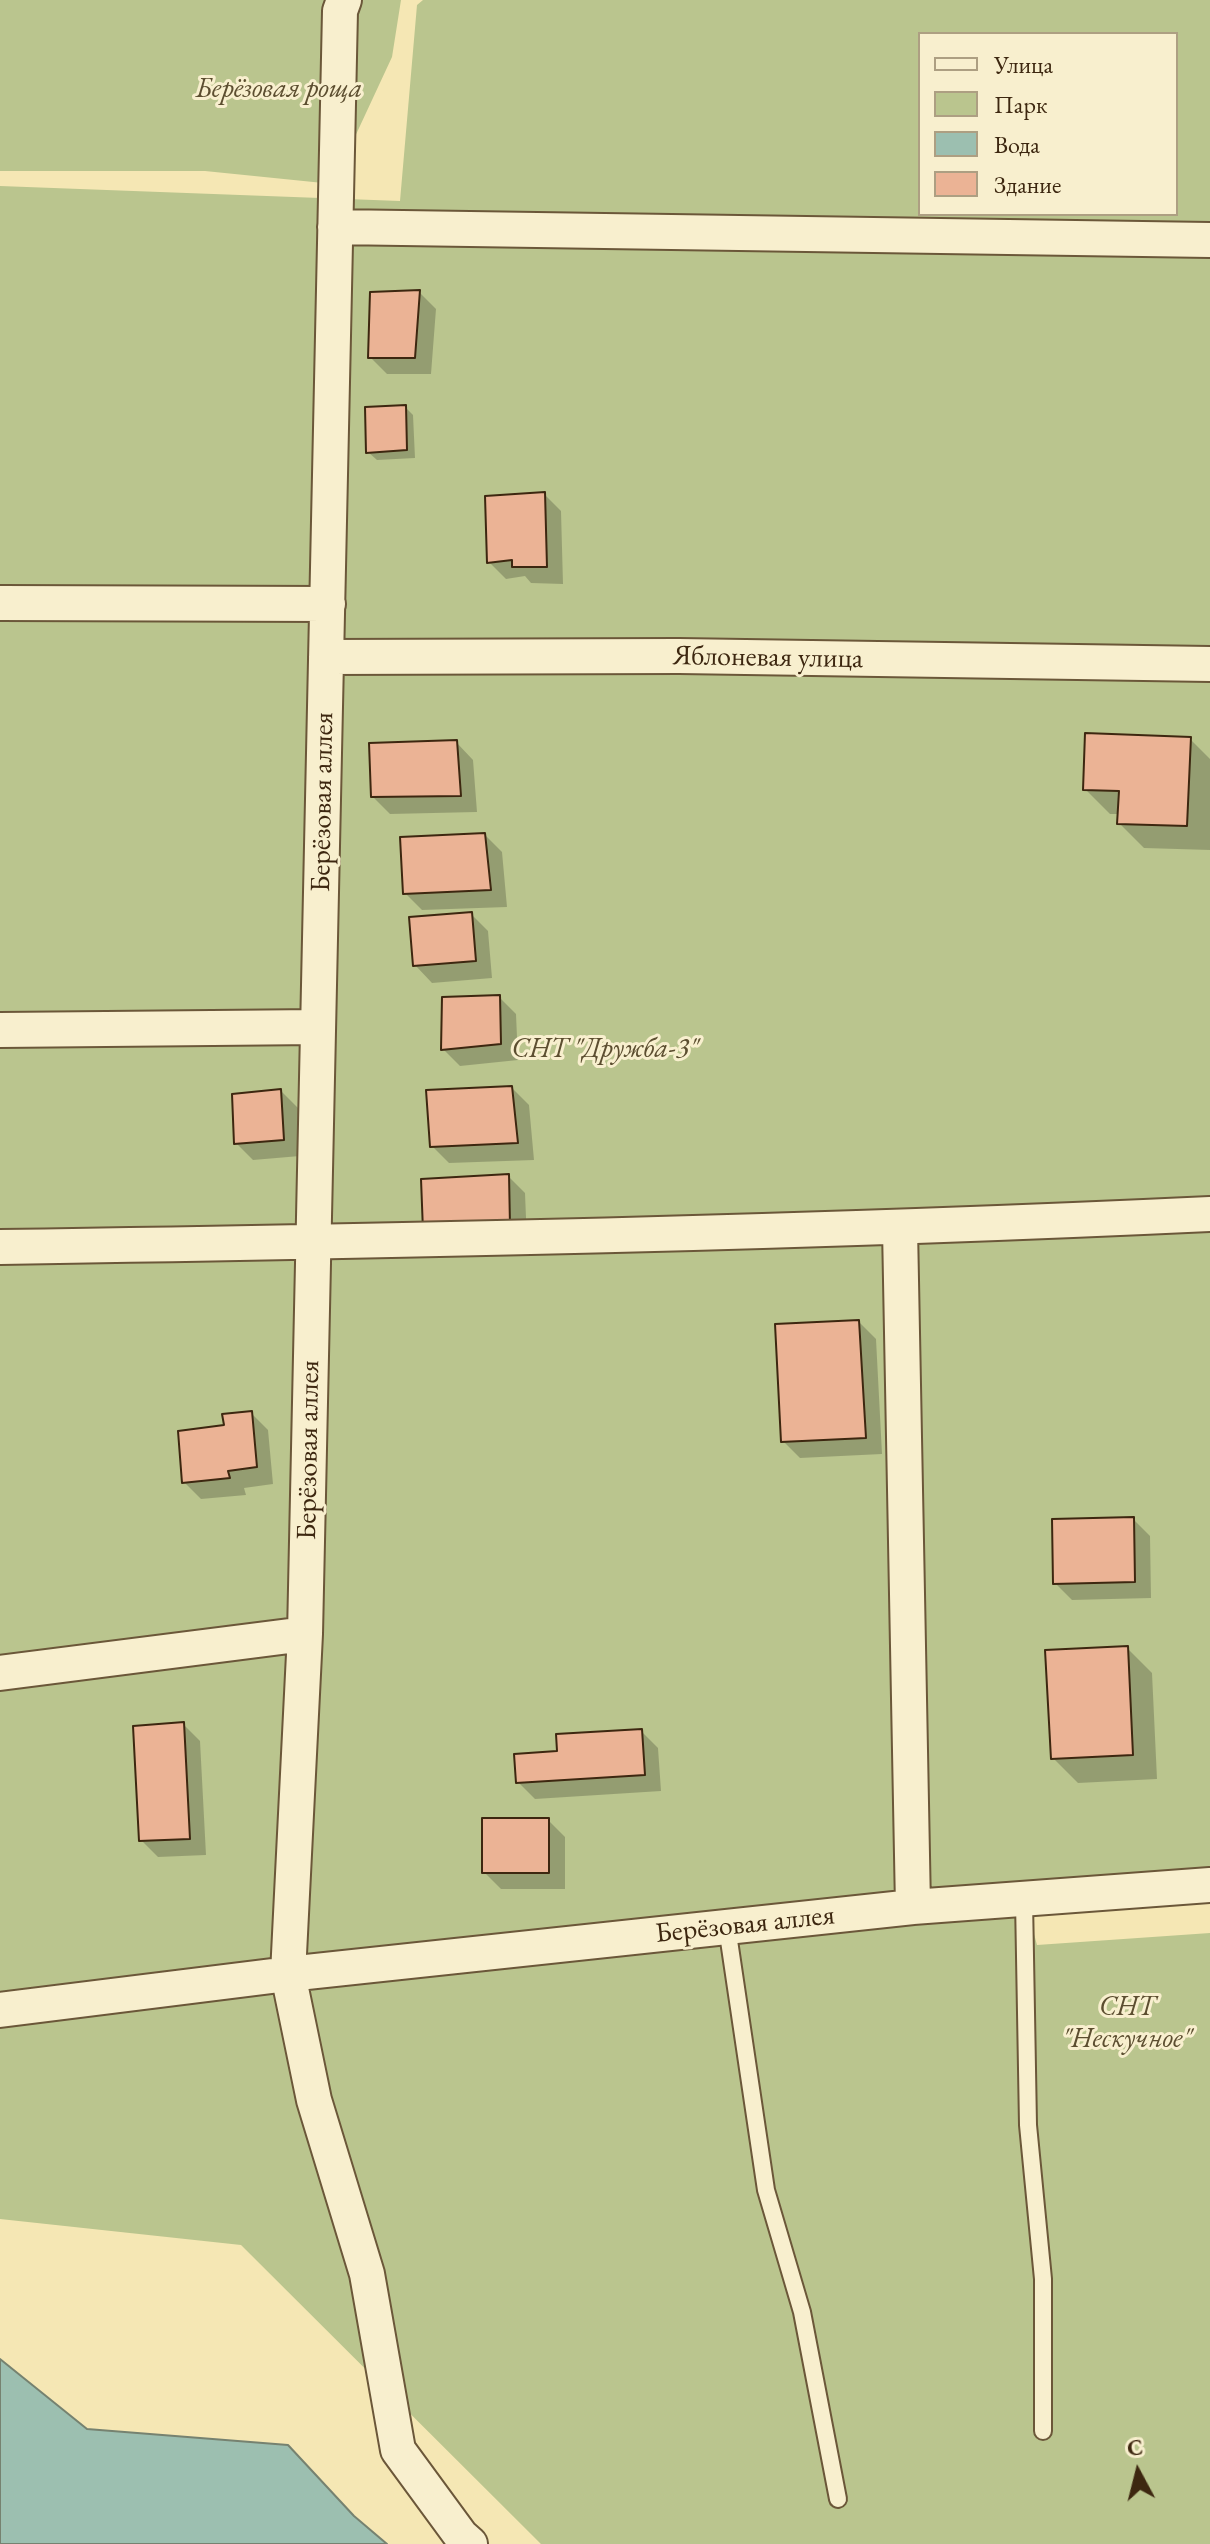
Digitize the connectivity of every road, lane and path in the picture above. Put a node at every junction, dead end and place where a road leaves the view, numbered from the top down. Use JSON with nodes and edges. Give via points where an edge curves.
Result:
{"nodes":[{"id":1,"x":344,"y":0,"type":"edge"},
{"id":2,"x":335,"y":227,"type":"junction"},
{"id":3,"x":1210,"y":240,"type":"edge"},
{"id":4,"x":0,"y":603,"type":"edge"},
{"id":5,"x":328,"y":604,"type":"junction"},
{"id":6,"x":326,"y":657,"type":"junction"},
{"id":7,"x":1210,"y":664,"type":"edge"},
{"id":8,"x":318,"y":1027,"type":"junction"},
{"id":9,"x":0,"y":1030,"type":"edge"},
{"id":10,"x":1210,"y":1214,"type":"edge"},
{"id":11,"x":900,"y":1228,"type":"junction"},
{"id":12,"x":314,"y":1243,"type":"junction"},
{"id":13,"x":0,"y":1247,"type":"edge"},
{"id":14,"x":305,"y":1634,"type":"junction"},
{"id":15,"x":0,"y":1673,"type":"edge"},
{"id":16,"x":1210,"y":1885,"type":"edge"},
{"id":17,"x":1024,"y":1900,"type":"junction"},
{"id":18,"x":913,"y":1907,"type":"junction"},
{"id":19,"x":727,"y":1927,"type":"junction"},
{"id":20,"x":288,"y":1974,"type":"junction"},
{"id":21,"x":0,"y":2010,"type":"edge"},
{"id":22,"x":1043,"y":2431,"type":"dead end"},
{"id":23,"x":838,"y":2499,"type":"dead end"},
{"id":24,"x":470,"y":2544,"type":"edge"}],
"edges":[{"from":1,"to":2,"type":"street","name":"Берёзовая аллея"},
{"from":2,"to":3,"type":"street"},
{"from":2,"to":5,"type":"street","name":"Берёзовая аллея"},
{"from":4,"to":5,"type":"street"},
{"from":5,"to":6,"type":"street","name":"Берёзовая аллея"},
{"from":6,"to":7,"type":"street","name":"Яблоневая улица"},
{"from":6,"to":8,"type":"street","name":"Берёзовая аллея"},
{"from":8,"to":9,"type":"street"},
{"from":8,"to":12,"type":"street","name":"Берёзовая аллея"},
{"from":10,"to":11,"type":"street"},
{"from":11,"to":12,"type":"street"},
{"from":11,"to":18,"type":"street"},
{"from":12,"to":13,"type":"street"},
{"from":12,"to":14,"type":"street","name":"Берёзовая аллея"},
{"from":14,"to":15,"type":"street"},
{"from":14,"to":20,"type":"street","name":"Берёзовая аллея"},
{"from":16,"to":17,"type":"street","name":"Берёзовая аллея"},
{"from":17,"to":18,"type":"street","name":"Берёзовая аллея"},
{"from":17,"to":22,"type":"lane","via":[[1028,2125],[1043,2279]]},
{"from":18,"to":19,"type":"street","name":"Берёзовая аллея"},
{"from":19,"to":20,"type":"street","name":"Берёзовая аллея"},
{"from":19,"to":23,"type":"lane","via":[[766,2190],[802,2312]]},
{"from":20,"to":21,"type":"street"},
{"from":20,"to":24,"type":"street","via":[[314,2100],[367,2274],[398,2450]]}]}
